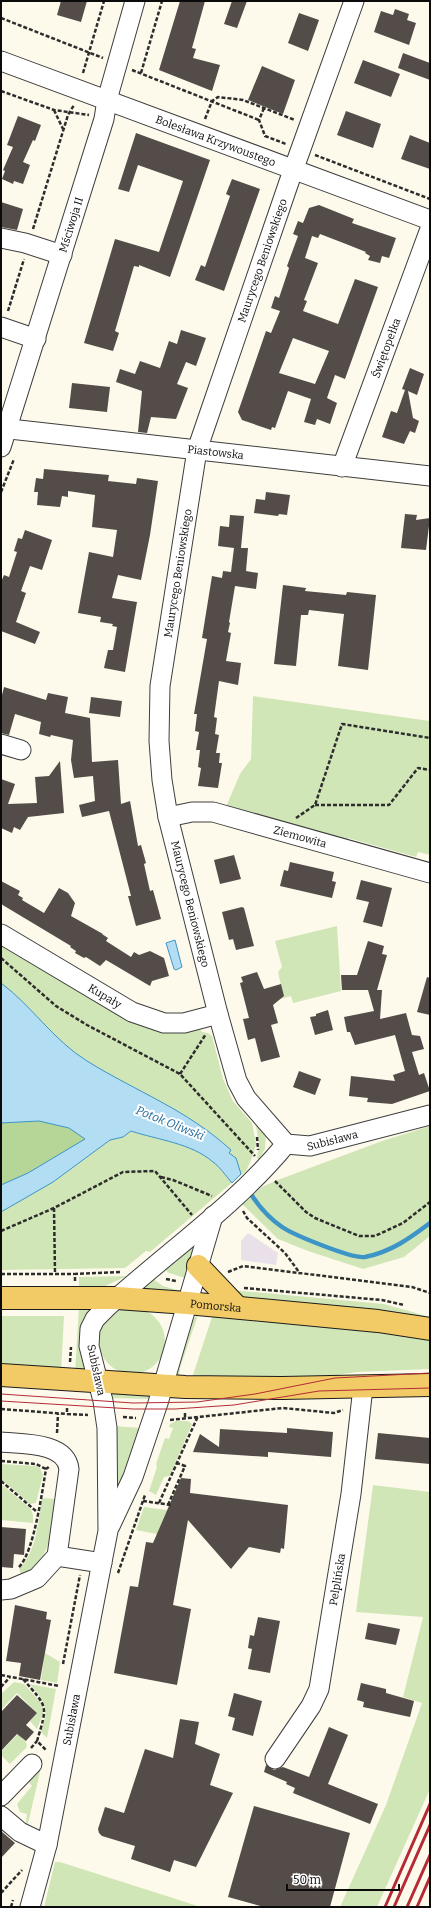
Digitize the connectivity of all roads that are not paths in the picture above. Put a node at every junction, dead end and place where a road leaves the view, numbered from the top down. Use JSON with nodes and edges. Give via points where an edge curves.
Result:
{"nodes":[{"id":1,"x":135,"y":1,"type":"edge"},
{"id":2,"x":354,"y":1,"type":"edge"},
{"id":3,"x":1,"y":61,"type":"edge"},
{"id":4,"x":107,"y":100,"type":"junction"},
{"id":5,"x":294,"y":170,"type":"junction"},
{"id":6,"x":430,"y":220,"type":"edge"},
{"id":7,"x":430,"y":229,"type":"edge"},
{"id":8,"x":1,"y":238,"type":"edge"},
{"id":9,"x":62,"y":255,"type":"junction"},
{"id":10,"x":2,"y":328,"type":"edge"},
{"id":11,"x":36,"y":339,"type":"junction"},
{"id":12,"x":6,"y":439,"type":"edge"},
{"id":13,"x":197,"y":450,"type":"junction"},
{"id":14,"x":342,"y":467,"type":"junction"},
{"id":15,"x":430,"y":476,"type":"edge"},
{"id":16,"x":1,"y":744,"type":"edge"},
{"id":17,"x":21,"y":750,"type":"dead end"},
{"id":18,"x":168,"y":817,"type":"junction"},
{"id":19,"x":430,"y":873,"type":"edge"},
{"id":20,"x":1,"y":934,"type":"edge"},
{"id":21,"x":218,"y":1014,"type":"junction"},
{"id":22,"x":430,"y":1115,"type":"edge"},
{"id":23,"x":286,"y":1144,"type":"junction"},
{"id":24,"x":213,"y":1216,"type":"junction"},
{"id":25,"x":198,"y":1266,"type":"junction"},
{"id":26,"x":238,"y":1297,"type":"junction"},
{"id":27,"x":1,"y":1298,"type":"edge"},
{"id":28,"x":117,"y":1298,"type":"junction"},
{"id":29,"x":187,"y":1303,"type":"junction"},
{"id":30,"x":430,"y":1329,"type":"edge"},
{"id":31,"x":1,"y":1375,"type":"edge"},
{"id":32,"x":98,"y":1382,"type":"junction"},
{"id":33,"x":430,"y":1385,"type":"edge"},
{"id":34,"x":163,"y":1386,"type":"junction"},
{"id":35,"x":362,"y":1397,"type":"junction"},
{"id":36,"x":1,"y":1442,"type":"edge"},
{"id":37,"x":108,"y":1531,"type":"junction"},
{"id":38,"x":57,"y":1556,"type":"junction"},
{"id":39,"x":102,"y":1563,"type":"junction"},
{"id":40,"x":1,"y":1590,"type":"edge"},
{"id":41,"x":275,"y":1759,"type":"dead end"},
{"id":42,"x":39,"y":1761,"type":"road end"},
{"id":43,"x":1,"y":1796,"type":"edge"},
{"id":44,"x":1,"y":1816,"type":"edge"},
{"id":45,"x":46,"y":1845,"type":"junction"},
{"id":46,"x":21,"y":1903,"type":"edge"}],
"edges":[{"from":1,"to":4,"type":"street","name":"Mściwoja II"},
{"from":2,"to":5,"type":"street","name":"Maurycego Beniowskiego"},
{"from":3,"to":4,"type":"street","name":"Bolesława Krzywoustego"},
{"from":4,"to":5,"type":"street","name":"Bolesława Krzywoustego"},
{"from":4,"to":9,"type":"street","name":"Mściwoja II","via":[[104,119]]},
{"from":5,"to":6,"type":"street","name":"Bolesława Krzywoustego"},
{"from":5,"to":13,"type":"street","name":"Maurycego Beniowskiego"},
{"from":7,"to":14,"type":"street","name":"Świętopełka"},
{"from":8,"to":9,"type":"street"},
{"from":9,"to":11,"type":"street","name":"Mściwoja II"},
{"from":10,"to":11,"type":"street"},
{"from":11,"to":12,"type":"street","name":"Mściwoja II"},
{"from":12,"to":13,"type":"street","name":"Piastowska"},
{"from":13,"to":14,"type":"street","name":"Piastowska"},
{"from":13,"to":18,"type":"street","name":"Maurycego Beniowskiego","via":[[160,686],[159,741]]},
{"from":14,"to":15,"type":"street","name":"Piastowska"},
{"from":16,"to":17,"type":"street"},
{"from":18,"to":19,"type":"street","name":"Ziemowita","via":[[192,812],[213,812]]},
{"from":18,"to":21,"type":"street","name":"Maurycego Beniowskiego"},
{"from":20,"to":21,"type":"street","name":"Kupały","via":[[132,1012],[164,1023],[184,1023]]},
{"from":21,"to":23,"type":"street","name":"Maurycego Beniowskiego","via":[[237,1081],[246,1098]]},
{"from":22,"to":23,"type":"street","name":"Subisława","via":[[310,1146]]},
{"from":23,"to":24,"type":"street","name":"Subisława","via":[[254,1179]]},
{"from":24,"to":25,"type":"street","name":"Subisława"},
{"from":24,"to":28,"type":"street","name":"Subisława"},
{"from":25,"to":26,"type":"main road"},
{"from":25,"to":29,"type":"street","name":"Subisława"},
{"from":26,"to":29,"type":"main road","name":"Pomorska"},
{"from":26,"to":30,"type":"main road","name":"Pomorska"},
{"from":27,"to":28,"type":"main road","name":"Pomorska"},
{"from":28,"to":29,"type":"main road","name":"Pomorska"},
{"from":28,"to":32,"type":"street","name":"Subisława","via":[[95,1319],[90,1329],[89,1346]]},
{"from":29,"to":34,"type":"street","name":"Subisława"},
{"from":31,"to":32,"type":"main road"},
{"from":32,"to":34,"type":"main road"},
{"from":32,"to":37,"type":"street","name":"Subisława","via":[[107,1428]]},
{"from":33,"to":35,"type":"main road"},
{"from":34,"to":35,"type":"main road"},
{"from":34,"to":37,"type":"street","name":"Subisława","via":[[133,1477]]},
{"from":35,"to":41,"type":"street","name":"Pelplińska","via":[[352,1494],[319,1689],[309,1710]]},
{"from":36,"to":38,"type":"street","via":[[36,1445],[56,1450],[68,1462]]},
{"from":37,"to":39,"type":"street","name":"Subisława"},
{"from":38,"to":39,"type":"street"},
{"from":38,"to":40,"type":"street","via":[[38,1578],[11,1589]]},
{"from":39,"to":45,"type":"street","name":"Subisława"},
{"from":42,"to":43,"type":"street"},
{"from":44,"to":45,"type":"street","via":[[20,1832]]},
{"from":45,"to":46,"type":"street","name":"Subisława"}]}
